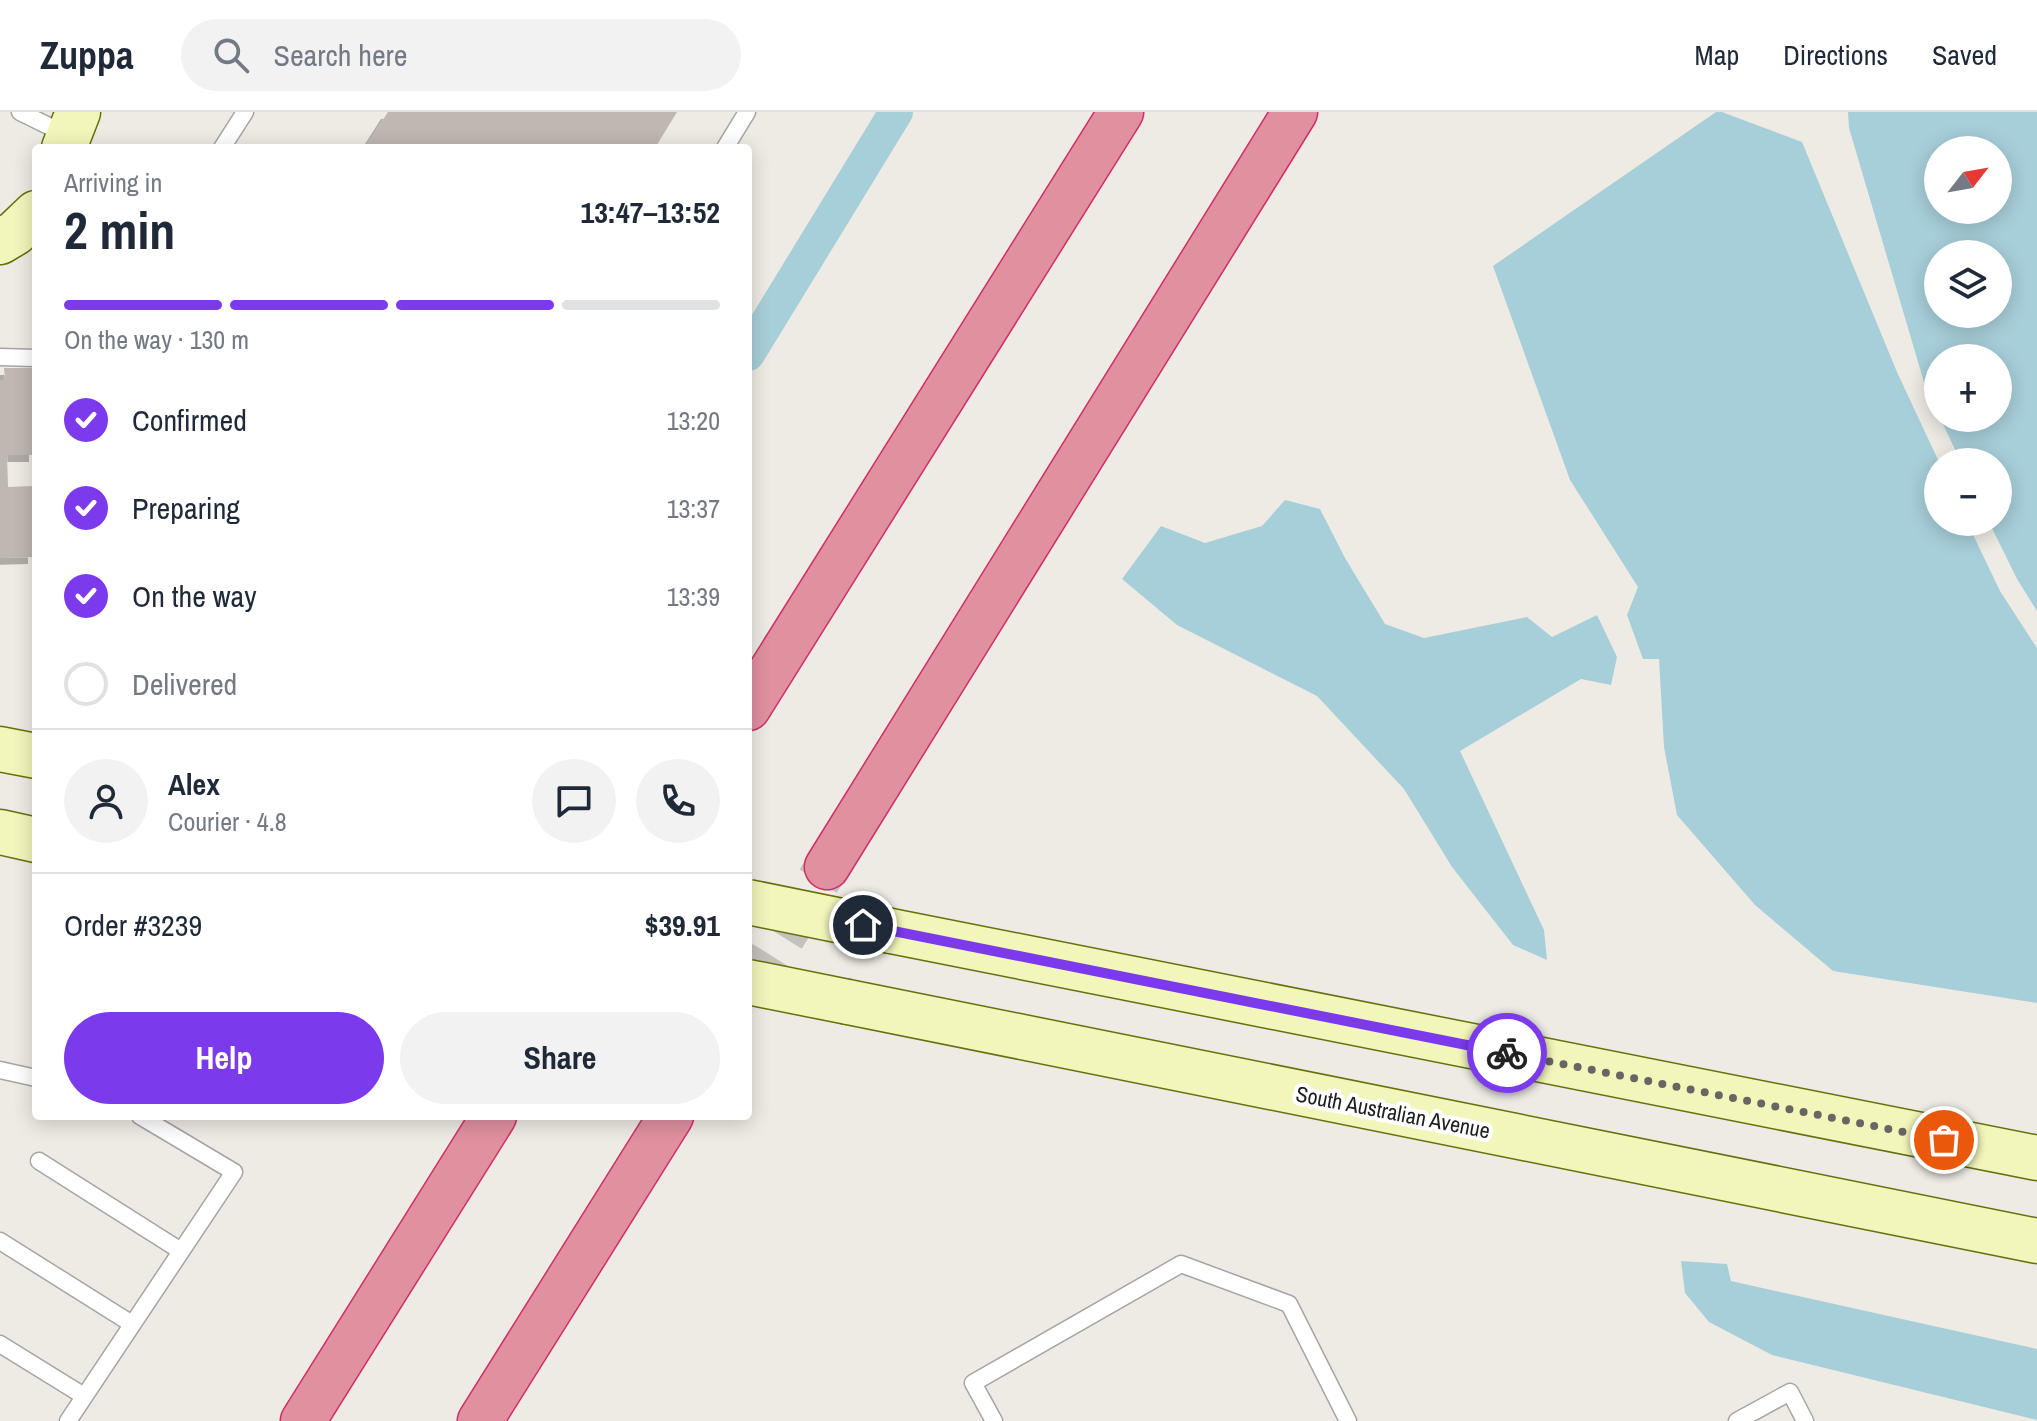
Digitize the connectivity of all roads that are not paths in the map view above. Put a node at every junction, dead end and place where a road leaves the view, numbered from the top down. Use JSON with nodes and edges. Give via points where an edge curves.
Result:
{"nodes":[{"id":1,"x":20,"y":112,"type":"edge"},
{"id":2,"x":245,"y":112,"type":"edge"},
{"id":3,"x":747,"y":112,"type":"edge"},
{"id":4,"x":1121,"y":112,"type":"edge"},
{"id":5,"x":1295,"y":112,"type":"edge"},
{"id":6,"x":70,"y":132,"type":"edge"},
{"id":7,"x":225,"y":144,"type":"edge"},
{"id":8,"x":727,"y":144,"type":"edge"},
{"id":9,"x":32,"y":217,"type":"edge"},
{"id":10,"x":0,"y":242,"type":"edge"},
{"id":11,"x":0,"y":357,"type":"edge"},
{"id":12,"x":32,"y":358,"type":"edge"},
{"id":13,"x":752,"y":702,"type":"edge"},
{"id":14,"x":0,"y":749,"type":"edge"},
{"id":15,"x":32,"y":755,"type":"edge"},
{"id":16,"x":0,"y":832,"type":"edge"},
{"id":17,"x":32,"y":839,"type":"edge"},
{"id":18,"x":827,"y":867,"type":"tunnel mouth"},
{"id":19,"x":752,"y":903,"type":"edge"},
{"id":20,"x":752,"y":983,"type":"edge"},
{"id":21,"x":0,"y":1070,"type":"edge"},
{"id":22,"x":32,"y":1077,"type":"edge"},
{"id":23,"x":147,"y":1120,"type":"edge"},
{"id":24,"x":491,"y":1120,"type":"edge"},
{"id":25,"x":668,"y":1120,"type":"edge"},
{"id":26,"x":2037,"y":1158,"type":"edge"},
{"id":27,"x":39,"y":1161,"type":"dead end"},
{"id":28,"x":0,"y":1241,"type":"edge"},
{"id":29,"x":2037,"y":1241,"type":"edge"},
{"id":30,"x":181,"y":1251,"type":"junction"},
{"id":31,"x":132,"y":1324,"type":"junction"},
{"id":32,"x":0,"y":1344,"type":"edge"},
{"id":33,"x":84,"y":1396,"type":"junction"},
{"id":34,"x":992,"y":1420,"type":"edge"},
{"id":35,"x":68,"y":1421,"type":"edge"},
{"id":36,"x":303,"y":1421,"type":"edge"},
{"id":37,"x":480,"y":1421,"type":"edge"},
{"id":38,"x":1348,"y":1421,"type":"edge"},
{"id":39,"x":1737,"y":1421,"type":"edge"},
{"id":40,"x":1805,"y":1421,"type":"edge"}],
"edges":[{"from":1,"to":6,"type":"lane"},
{"from":2,"to":7,"type":"lane"},
{"from":3,"to":8,"type":"lane"},
{"from":4,"to":13,"type":"highway"},
{"from":5,"to":18,"type":"highway"},
{"from":9,"to":10,"type":"main road"},
{"from":11,"to":12,"type":"lane"},
{"from":14,"to":15,"type":"main road"},
{"from":16,"to":17,"type":"main road"},
{"from":19,"to":26,"type":"main road","bridge":true},
{"from":20,"to":29,"type":"main road","name":"South Australian Avenue","bridge":true},
{"from":21,"to":22,"type":"lane"},
{"from":23,"to":30,"type":"lane","via":[[234,1172]]},
{"from":24,"to":36,"type":"highway"},
{"from":25,"to":37,"type":"highway"},
{"from":27,"to":30,"type":"lane"},
{"from":28,"to":31,"type":"lane"},
{"from":30,"to":31,"type":"lane"},
{"from":31,"to":33,"type":"lane"},
{"from":32,"to":33,"type":"lane"},
{"from":33,"to":35,"type":"lane"},
{"from":34,"to":38,"type":"lane","via":[[973,1383],[1181,1264],[1289,1304]]},
{"from":39,"to":40,"type":"lane","via":[[1790,1392]]}]}
